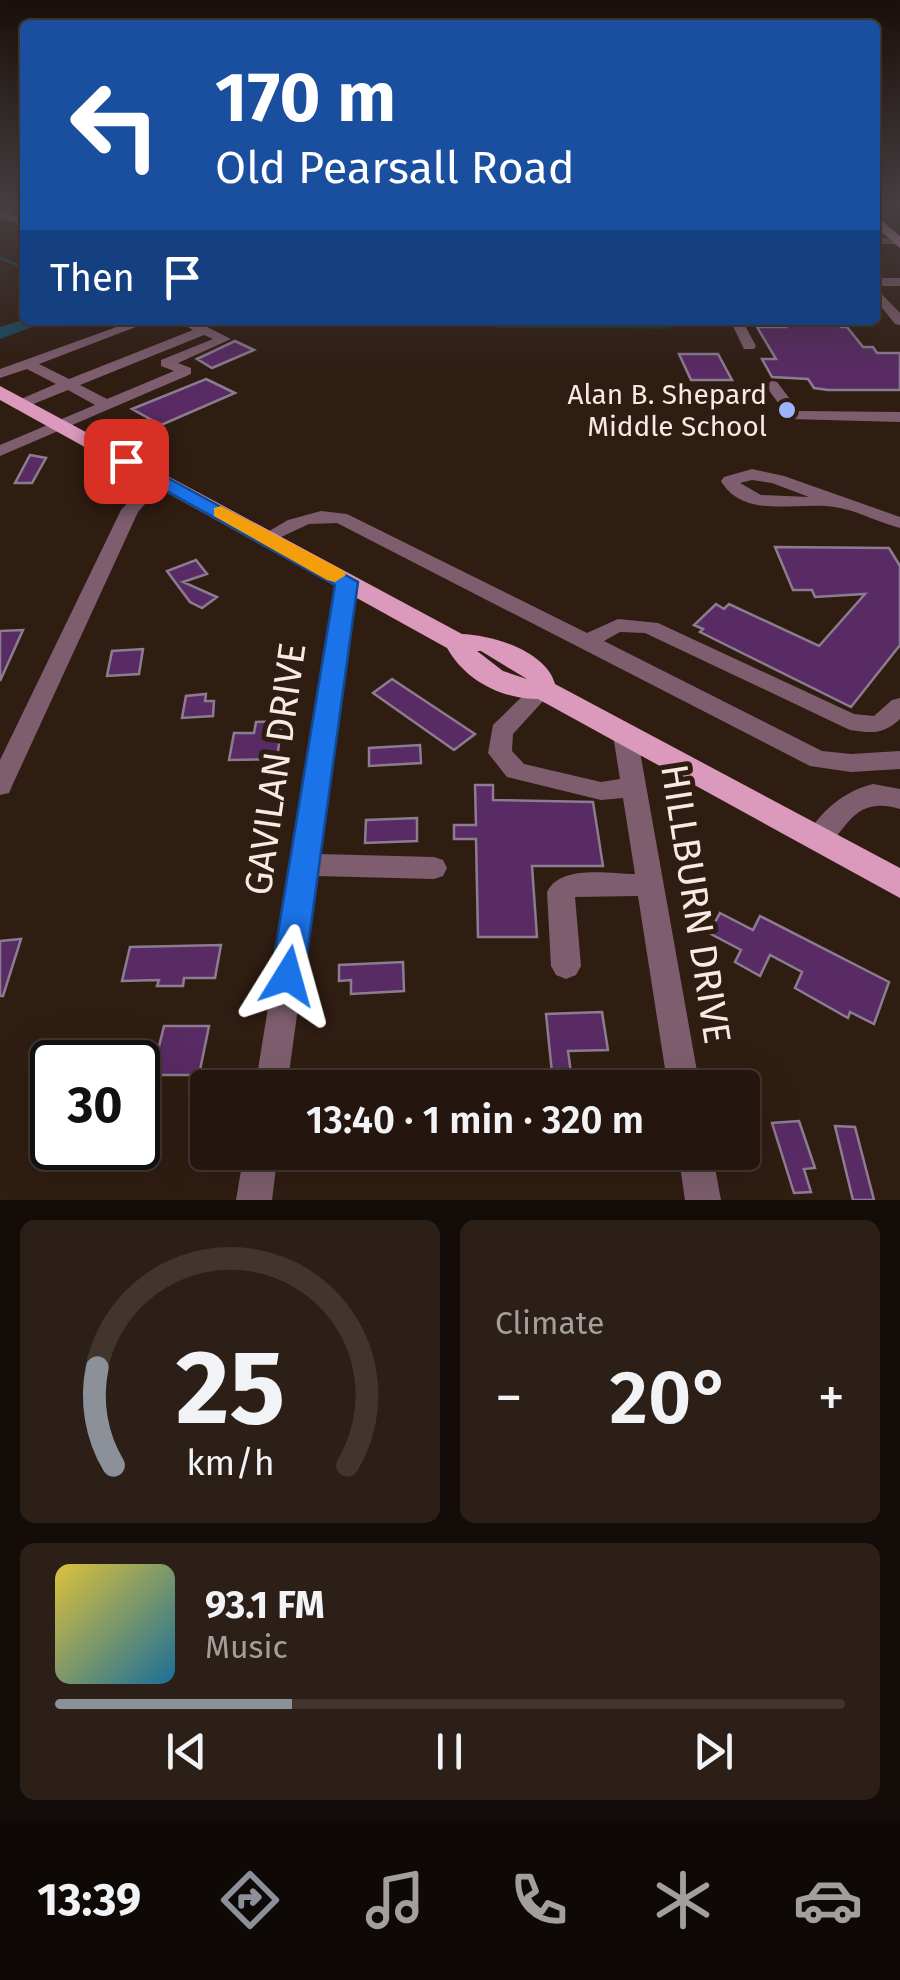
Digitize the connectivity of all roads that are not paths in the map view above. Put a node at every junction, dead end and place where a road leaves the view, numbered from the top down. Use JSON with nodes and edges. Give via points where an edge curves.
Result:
{"nodes":[{"id":1,"x":880,"y":297,"type":"edge"},
{"id":2,"x":900,"y":321,"type":"edge"},
{"id":3,"x":134,"y":325,"type":"edge"},
{"id":4,"x":193,"y":325,"type":"edge"},
{"id":5,"x":738,"y":325,"type":"edge"},
{"id":6,"x":204,"y":330,"type":"junction"},
{"id":7,"x":749,"y":346,"type":"dead end"},
{"id":8,"x":28,"y":364,"type":"junction"},
{"id":9,"x":0,"y":374,"type":"edge"},
{"id":10,"x":772,"y":385,"type":"dead end"},
{"id":11,"x":67,"y":386,"type":"junction"},
{"id":12,"x":10,"y":398,"type":"edge"},
{"id":13,"x":106,"y":406,"type":"junction"},
{"id":14,"x":900,"y":417,"type":"edge"},
{"id":15,"x":60,"y":424,"type":"junction"},
{"id":16,"x":0,"y":450,"type":"edge"},
{"id":17,"x":160,"y":479,"type":"junction"},
{"id":18,"x":840,"y":502,"type":"junction"},
{"id":19,"x":900,"y":524,"type":"edge"},
{"id":20,"x":268,"y":537,"type":"junction"},
{"id":21,"x":347,"y":582,"type":"junction"},
{"id":22,"x":589,"y":642,"type":"junction"},
{"id":23,"x":544,"y":690,"type":"junction"},
{"id":24,"x":900,"y":705,"type":"edge"},
{"id":25,"x":625,"y":734,"type":"junction"},
{"id":26,"x":900,"y":760,"type":"edge"},
{"id":27,"x":0,"y":786,"type":"edge"},
{"id":28,"x":634,"y":787,"type":"junction"},
{"id":29,"x":900,"y":799,"type":"edge"},
{"id":30,"x":818,"y":839,"type":"junction"},
{"id":31,"x":304,"y":865,"type":"junction"},
{"id":32,"x":434,"y":868,"type":"dead end"},
{"id":33,"x":900,"y":884,"type":"edge"},
{"id":34,"x":650,"y":885,"type":"junction"},
{"id":35,"x":566,"y":966,"type":"dead end"},
{"id":36,"x":274,"y":1070,"type":"edge"},
{"id":37,"x":681,"y":1070,"type":"edge"},
{"id":38,"x":258,"y":1170,"type":"edge"},
{"id":39,"x":697,"y":1170,"type":"edge"},
{"id":40,"x":254,"y":1200,"type":"edge"},
{"id":41,"x":702,"y":1200,"type":"edge"}],
"edges":[{"from":1,"to":2,"type":"street"},
{"from":3,"to":8,"type":"street"},
{"from":4,"to":6,"type":"street"},
{"from":5,"to":7,"type":"street"},
{"from":6,"to":11,"type":"street"},
{"from":6,"to":13,"type":"street","via":[[224,339],[166,363],[186,370]]},
{"from":8,"to":9,"type":"street"},
{"from":8,"to":11,"type":"street"},
{"from":10,"to":14,"type":"street","via":[[795,416]]},
{"from":11,"to":12,"type":"street"},
{"from":11,"to":13,"type":"street"},
{"from":12,"to":15,"type":"main road"},
{"from":13,"to":15,"type":"street"},
{"from":15,"to":16,"type":"street"},
{"from":15,"to":17,"type":"main road"},
{"from":17,"to":20,"type":"main road"},
{"from":17,"to":27,"type":"street","via":[[130,510]]},
{"from":18,"to":18,"type":"street","via":[[760,475],[730,482],[732,490],[753,500]]},
{"from":18,"to":19,"type":"street"},
{"from":20,"to":21,"type":"main road"},
{"from":20,"to":22,"type":"street","via":[[305,518],[341,518]]},
{"from":21,"to":23,"type":"main road","via":[[457,642],[464,660],[523,692]]},
{"from":21,"to":31,"type":"street","name":"GAVILAN DRIVE"},
{"from":22,"to":24,"type":"street","via":[[610,626],[652,628],[850,722],[879,725]]},
{"from":22,"to":26,"type":"street","via":[[818,760]]},
{"from":23,"to":25,"type":"main road"},
{"from":23,"to":28,"type":"street","via":[[501,732],[500,752],[516,771],[601,791]]},
{"from":25,"to":28,"type":"street","name":"HILLBURN DRIVE"},
{"from":25,"to":30,"type":"main road"},
{"from":28,"to":34,"type":"street","name":"HILLBURN DRIVE"},
{"from":29,"to":30,"type":"street","via":[[876,792],[858,796]]},
{"from":30,"to":33,"type":"main road"},
{"from":31,"to":32,"type":"street"},
{"from":31,"to":36,"type":"street","name":"GAVILAN DRIVE"},
{"from":34,"to":35,"type":"street","via":[[572,884],[560,892]]},
{"from":34,"to":37,"type":"street","name":"HILLBURN DRIVE"},
{"from":38,"to":40,"type":"street"},
{"from":39,"to":41,"type":"street"}]}
